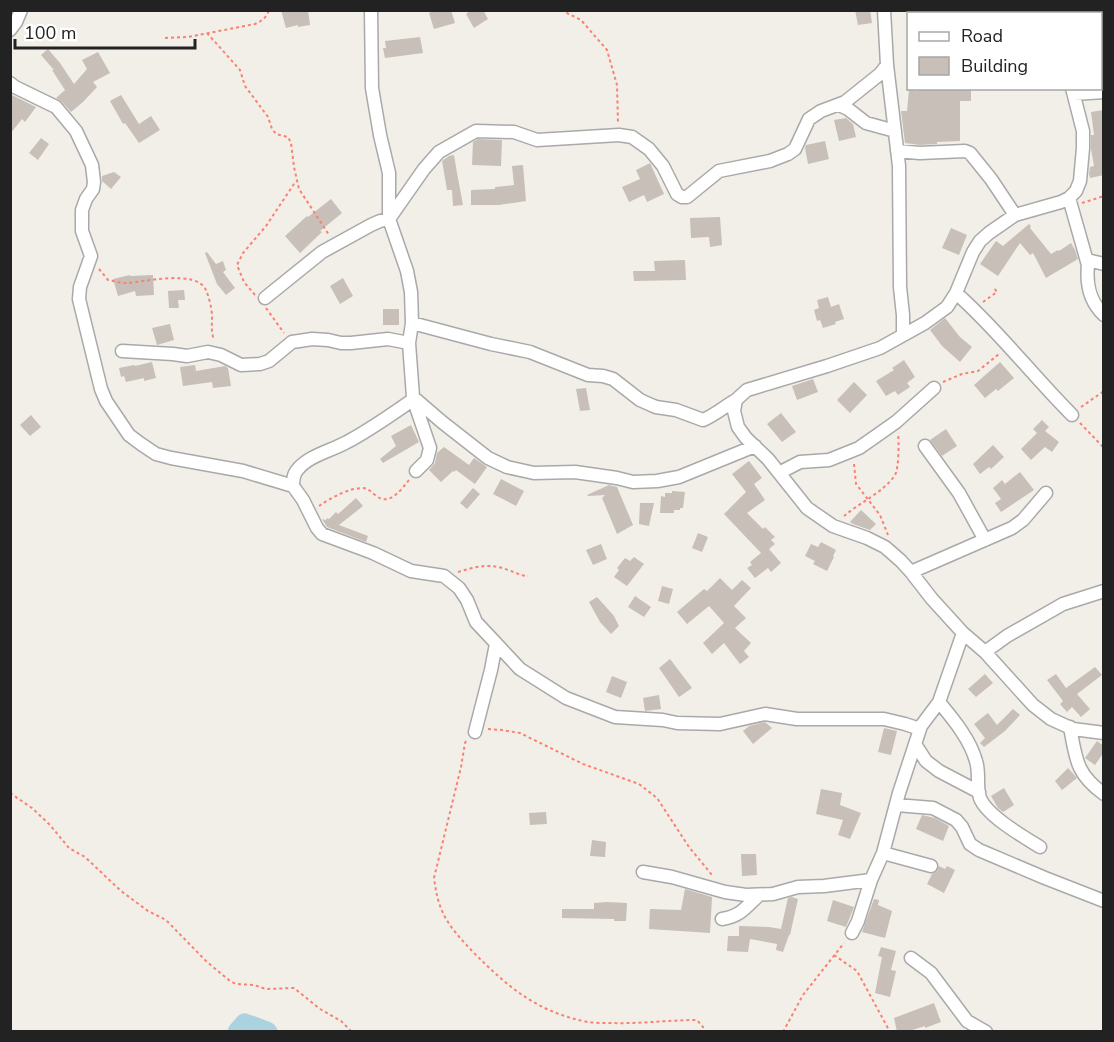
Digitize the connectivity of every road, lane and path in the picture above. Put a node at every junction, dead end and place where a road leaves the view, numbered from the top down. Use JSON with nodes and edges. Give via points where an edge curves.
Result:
{"nodes":[{"id":1,"x":21,"y":10,"type":"edge"},
{"id":2,"x":269,"y":10,"type":"edge"},
{"id":3,"x":371,"y":10,"type":"edge"},
{"id":4,"x":561,"y":10,"type":"edge"},
{"id":5,"x":884,"y":10,"type":"edge"},
{"id":6,"x":1015,"y":10,"type":"edge"},
{"id":7,"x":1025,"y":12,"type":"edge"},
{"id":8,"x":10,"y":30,"type":"edge"},
{"id":9,"x":207,"y":33,"type":"junction"},
{"id":10,"x":165,"y":38,"type":"dead end"},
{"id":11,"x":887,"y":65,"type":"junction"},
{"id":12,"x":10,"y":83,"type":"edge"},
{"id":13,"x":1073,"y":91,"type":"edge"},
{"id":14,"x":1104,"y":92,"type":"edge"},
{"id":15,"x":839,"y":105,"type":"junction"},
{"id":16,"x":895,"y":131,"type":"junction"},
{"id":17,"x":619,"y":135,"type":"junction"},
{"id":18,"x":897,"y":151,"type":"junction"},
{"id":19,"x":297,"y":180,"type":"junction"},
{"id":20,"x":1104,"y":196,"type":"edge"},
{"id":21,"x":1070,"y":202,"type":"junction"},
{"id":22,"x":1015,"y":215,"type":"junction"},
{"id":23,"x":389,"y":219,"type":"junction"},
{"id":24,"x":336,"y":244,"type":"junction"},
{"id":25,"x":91,"y":256,"type":"junction"},
{"id":26,"x":1087,"y":260,"type":"junction"},
{"id":27,"x":1104,"y":264,"type":"edge"},
{"id":28,"x":994,"y":288,"type":"dead end"},
{"id":29,"x":956,"y":293,"type":"junction"},
{"id":30,"x":262,"y":301,"type":"junction"},
{"id":31,"x":973,"y":308,"type":"junction"},
{"id":32,"x":1104,"y":315,"type":"edge"},
{"id":33,"x":412,"y":322,"type":"junction"},
{"id":34,"x":903,"y":335,"type":"junction"},
{"id":35,"x":292,"y":342,"type":"junction"},
{"id":36,"x":409,"y":343,"type":"junction"},
{"id":37,"x":1007,"y":346,"type":"junction"},
{"id":38,"x":122,"y":351,"type":"dead end"},
{"id":39,"x":217,"y":354,"type":"junction"},
{"id":40,"x":934,"y":388,"type":"joint"},
{"id":41,"x":1104,"y":391,"type":"edge"},
{"id":42,"x":413,"y":398,"type":"junction"},
{"id":43,"x":736,"y":400,"type":"junction"},
{"id":44,"x":1074,"y":413,"type":"junction"},
{"id":45,"x":896,"y":422,"type":"junction"},
{"id":46,"x":755,"y":446,"type":"junction"},
{"id":47,"x":925,"y":446,"type":"dead end"},
{"id":48,"x":1104,"y":448,"type":"edge"},
{"id":49,"x":852,"y":451,"type":"junction"},
{"id":50,"x":416,"y":471,"type":"joint"},
{"id":51,"x":780,"y":473,"type":"junction"},
{"id":52,"x":293,"y":486,"type":"junction"},
{"id":53,"x":1046,"y":493,"type":"dead end"},
{"id":54,"x":867,"y":499,"type":"junction"},
{"id":55,"x":309,"y":512,"type":"junction"},
{"id":56,"x":833,"y":526,"type":"junction"},
{"id":57,"x":888,"y":535,"type":"dead end"},
{"id":58,"x":985,"y":540,"type":"junction"},
{"id":59,"x":911,"y":572,"type":"junction"},
{"id":60,"x":444,"y":576,"type":"junction"},
{"id":61,"x":528,"y":576,"type":"dead end"},
{"id":62,"x":1104,"y":591,"type":"edge"},
{"id":63,"x":963,"y":633,"type":"junction"},
{"id":64,"x":496,"y":644,"type":"junction"},
{"id":65,"x":986,"y":652,"type":"junction"},
{"id":66,"x":939,"y":702,"type":"junction"},
{"id":67,"x":1070,"y":728,"type":"junction"},
{"id":68,"x":920,"y":729,"type":"junction"},
{"id":69,"x":475,"y":732,"type":"junction"},
{"id":70,"x":1104,"y":733,"type":"edge"},
{"id":71,"x":915,"y":744,"type":"junction"},
{"id":72,"x":979,"y":792,"type":"junction"},
{"id":73,"x":10,"y":793,"type":"edge"},
{"id":74,"x":1104,"y":794,"type":"edge"},
{"id":75,"x":896,"y":805,"type":"junction"},
{"id":76,"x":1040,"y":848,"type":"dead end"},
{"id":77,"x":883,"y":854,"type":"junction"},
{"id":78,"x":931,"y":866,"type":"dead end"},
{"id":79,"x":643,"y":872,"type":"dead end"},
{"id":80,"x":871,"y":880,"type":"junction"},
{"id":81,"x":725,"y":892,"type":"junction"},
{"id":82,"x":759,"y":894,"type":"junction"},
{"id":83,"x":1104,"y":901,"type":"edge"},
{"id":84,"x":722,"y":919,"type":"dead end"},
{"id":85,"x":852,"y":933,"type":"joint"},
{"id":86,"x":834,"y":955,"type":"junction"},
{"id":87,"x":911,"y":958,"type":"dead end"},
{"id":88,"x":352,"y":1032,"type":"edge"},
{"id":89,"x":705,"y":1032,"type":"edge"},
{"id":90,"x":783,"y":1032,"type":"edge"},
{"id":91,"x":890,"y":1032,"type":"edge"},
{"id":92,"x":986,"y":1032,"type":"edge"}],
"edges":[{"from":1,"to":8,"type":"street"},
{"from":2,"to":9,"type":"path","via":[[255,24]]},
{"from":3,"to":23,"type":"street","via":[[372,88],[389,173]]},
{"from":4,"to":17,"type":"path","via":[[581,20],[607,50],[617,85]]},
{"from":5,"to":11,"type":"street"},
{"from":6,"to":7,"type":"street"},
{"from":9,"to":10,"type":"path"},
{"from":9,"to":19,"type":"path","via":[[237,65],[272,129],[288,137]]},
{"from":11,"to":15,"type":"street"},
{"from":11,"to":16,"type":"street"},
{"from":12,"to":25,"type":"street","via":[[56,107],[76,131],[92,165],[93,189],[82,210],[82,231]]},
{"from":13,"to":14,"type":"street"},
{"from":13,"to":21,"type":"street","via":[[1083,148],[1080,181]]},
{"from":15,"to":16,"type":"street","via":[[866,123]]},
{"from":15,"to":17,"type":"street","via":[[809,119],[788,154],[719,171],[687,197],[677,194],[649,149],[632,137]]},
{"from":16,"to":18,"type":"street"},
{"from":17,"to":23,"type":"street","via":[[537,140],[514,132],[476,131],[439,152]]},
{"from":18,"to":22,"type":"street","via":[[970,153]]},
{"from":18,"to":34,"type":"street"},
{"from":19,"to":24,"type":"path"},
{"from":19,"to":30,"type":"path","via":[[237,265],[244,282]]},
{"from":20,"to":21,"type":"path"},
{"from":21,"to":22,"type":"street"},
{"from":21,"to":26,"type":"street"},
{"from":22,"to":29,"type":"street","via":[[980,241]]},
{"from":23,"to":24,"type":"street"},
{"from":23,"to":33,"type":"street","via":[[407,271]]},
{"from":24,"to":30,"type":"street"},
{"from":25,"to":39,"type":"path","via":[[108,280],[199,282],[207,292]]},
{"from":25,"to":52,"type":"street","via":[[79,299],[101,389],[129,435],[156,454],[243,471]]},
{"from":26,"to":27,"type":"street"},
{"from":26,"to":32,"type":"street","via":[[1089,294]]},
{"from":28,"to":31,"type":"path","via":[[997,292]]},
{"from":29,"to":31,"type":"street"},
{"from":29,"to":34,"type":"street","via":[[947,307]]},
{"from":30,"to":35,"type":"path"},
{"from":31,"to":37,"type":"street"},
{"from":33,"to":36,"type":"street"},
{"from":33,"to":43,"type":"street","via":[[530,352],[588,375],[613,379],[640,400],[703,420]]},
{"from":34,"to":43,"type":"street","via":[[880,348],[747,390]]},
{"from":35,"to":36,"type":"street","via":[[388,339]]},
{"from":35,"to":39,"type":"street","via":[[269,362],[260,364],[241,365]]},
{"from":36,"to":42,"type":"street"},
{"from":37,"to":40,"type":"path","via":[[978,371],[946,380]]},
{"from":37,"to":44,"type":"street","via":[[1048,392]]},
{"from":38,"to":39,"type":"street"},
{"from":40,"to":45,"type":"street"},
{"from":41,"to":44,"type":"path"},
{"from":42,"to":46,"type":"street","via":[[488,458],[534,473],[575,472],[633,482],[657,481],[679,477]]},
{"from":42,"to":50,"type":"street","via":[[430,448],[428,460]]},
{"from":42,"to":52,"type":"street","via":[[348,442],[297,469]]},
{"from":43,"to":46,"type":"street","via":[[738,427]]},
{"from":44,"to":48,"type":"path"},
{"from":45,"to":49,"type":"street"},
{"from":45,"to":54,"type":"path","via":[[898,468]]},
{"from":46,"to":51,"type":"street"},
{"from":47,"to":58,"type":"street"},
{"from":49,"to":51,"type":"street","via":[[829,460],[800,462]]},
{"from":49,"to":54,"type":"path","via":[[856,484]]},
{"from":50,"to":55,"type":"path","via":[[387,500],[362,488],[327,500]]},
{"from":51,"to":56,"type":"street","via":[[807,508]]},
{"from":52,"to":55,"type":"street"},
{"from":53,"to":58,"type":"street","via":[[1023,520]]},
{"from":54,"to":56,"type":"path"},
{"from":54,"to":57,"type":"path","via":[[880,515]]},
{"from":55,"to":60,"type":"street","via":[[322,534],[411,572]]},
{"from":56,"to":59,"type":"street","via":[[885,548]]},
{"from":58,"to":59,"type":"street"},
{"from":59,"to":63,"type":"street"},
{"from":60,"to":61,"type":"path","via":[[486,565]]},
{"from":60,"to":64,"type":"street","via":[[459,588],[476,622]]},
{"from":62,"to":65,"type":"street","via":[[1063,604]]},
{"from":63,"to":65,"type":"street"},
{"from":63,"to":66,"type":"street"},
{"from":64,"to":68,"type":"street","via":[[520,669],[566,698],[615,717],[720,724],[765,714],[797,719],[884,720]]},
{"from":64,"to":69,"type":"street"},
{"from":65,"to":67,"type":"street","via":[[1034,705]]},
{"from":66,"to":68,"type":"street"},
{"from":66,"to":72,"type":"street","via":[[958,726],[976,760]]},
{"from":67,"to":70,"type":"street"},
{"from":67,"to":74,"type":"street","via":[[1082,774]]},
{"from":68,"to":71,"type":"street"},
{"from":69,"to":81,"type":"path","via":[[485,729],[520,733],[583,764],[639,784],[657,798]]},
{"from":69,"to":89,"type":"path","via":[[465,744],[434,878],[441,909],[462,942],[522,997],[560,1015],[600,1023],[697,1020]]},
{"from":71,"to":72,"type":"street","via":[[926,761],[939,771]]},
{"from":71,"to":75,"type":"street"},
{"from":72,"to":76,"type":"street","via":[[996,818]]},
{"from":73,"to":88,"type":"path","via":[[32,808],[69,848],[85,857],[121,891],[166,920],[230,981],[266,988],[294,988]]},
{"from":75,"to":77,"type":"street"},
{"from":75,"to":83,"type":"street","via":[[933,808],[956,820],[970,844],[979,850]]},
{"from":77,"to":78,"type":"street"},
{"from":77,"to":80,"type":"street"},
{"from":79,"to":81,"type":"street"},
{"from":80,"to":82,"type":"street"},
{"from":80,"to":85,"type":"street"},
{"from":81,"to":82,"type":"street"},
{"from":82,"to":84,"type":"street","via":[[740,913]]},
{"from":85,"to":86,"type":"path"},
{"from":86,"to":90,"type":"path","via":[[803,995]]},
{"from":86,"to":91,"type":"path","via":[[857,971]]},
{"from":87,"to":92,"type":"street","via":[[931,973],[967,1021]]}]}
